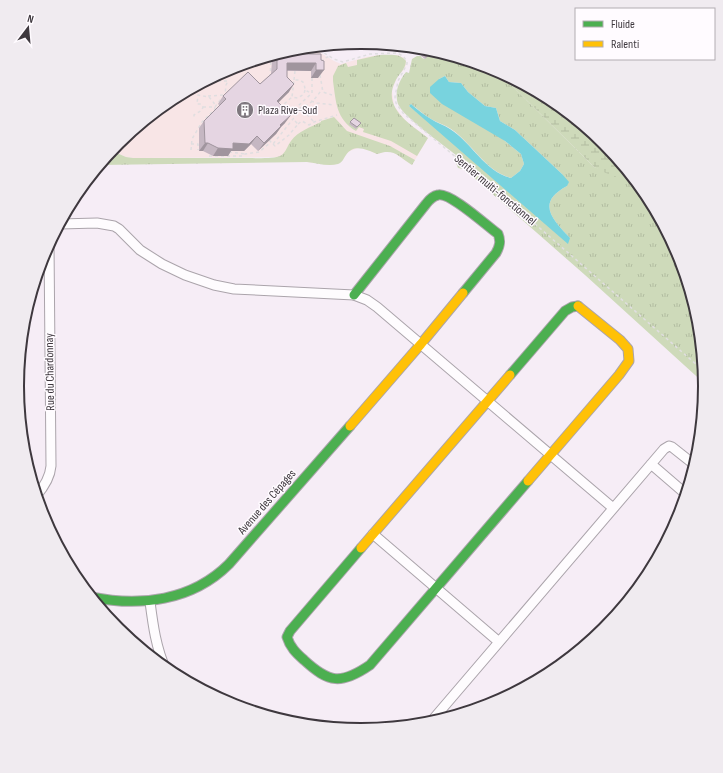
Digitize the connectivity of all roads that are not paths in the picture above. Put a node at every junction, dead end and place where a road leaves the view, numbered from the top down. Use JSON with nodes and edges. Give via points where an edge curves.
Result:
{"nodes":[{"id":1,"x":66,"y":224,"type":"edge"},
{"id":2,"x":49,"y":259,"type":"edge"},
{"id":3,"x":354,"y":295,"type":"junction"},
{"id":4,"x":421,"y":344,"type":"junction"},
{"id":5,"x":487,"y":400,"type":"junction"},
{"id":6,"x":550,"y":455,"type":"junction"},
{"id":7,"x":690,"y":461,"type":"edge"},
{"id":8,"x":651,"y":464,"type":"junction"},
{"id":9,"x":41,"y":490,"type":"edge"},
{"id":10,"x":682,"y":491,"type":"edge"},
{"id":11,"x":613,"y":508,"type":"junction"},
{"id":12,"x":373,"y":534,"type":"junction"},
{"id":13,"x":437,"y":588,"type":"junction"},
{"id":14,"x":99,"y":598,"type":"edge"},
{"id":15,"x":150,"y":602,"type":"junction"},
{"id":16,"x":499,"y":642,"type":"junction"},
{"id":17,"x":161,"y":657,"type":"edge"},
{"id":18,"x":436,"y":715,"type":"edge"}],
"edges":[{"from":1,"to":3,"type":"street","via":[[114,226],[140,250],[162,264],[214,285],[234,289]]},
{"from":2,"to":9,"type":"street","name":"Rue du Chardonnay","via":[[51,466],[48,480]]},
{"from":3,"to":4,"type":"street","via":[[368,300]]},
{"from":3,"to":4,"type":"street","name":"Avenue des Cépages","via":[[433,197],[445,194],[452,198],[498,234],[501,246]]},
{"from":4,"to":5,"type":"street"},
{"from":4,"to":15,"type":"street","name":"Avenue des Cépages","via":[[217,575],[176,597]]},
{"from":5,"to":6,"type":"street"},
{"from":5,"to":6,"type":"street","via":[[565,311],[572,307],[578,306],[583,309],[614,335],[628,349],[629,361]]},
{"from":5,"to":12,"type":"street"},
{"from":6,"to":11,"type":"street"},
{"from":6,"to":13,"type":"street"},
{"from":7,"to":8,"type":"street","via":[[669,446]]},
{"from":8,"to":10,"type":"street"},
{"from":8,"to":11,"type":"street"},
{"from":11,"to":16,"type":"street"},
{"from":12,"to":13,"type":"street"},
{"from":12,"to":13,"type":"street","via":[[286,637],[292,649],[315,670],[326,677],[339,679],[364,670]]},
{"from":13,"to":16,"type":"street"},
{"from":14,"to":15,"type":"street","name":"Avenue des Cépages"},
{"from":15,"to":17,"type":"street"},
{"from":16,"to":18,"type":"street"}]}
